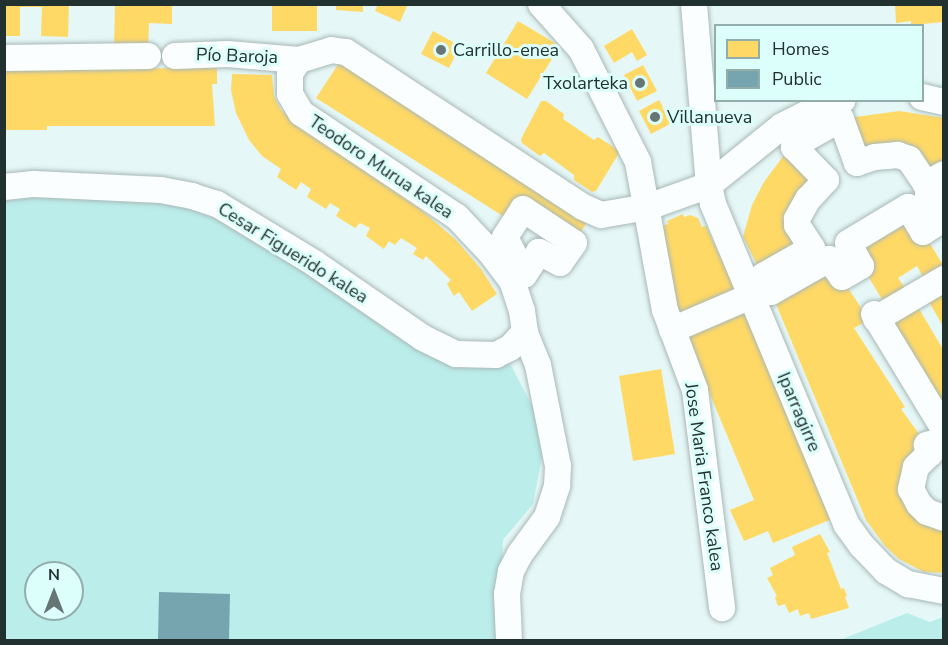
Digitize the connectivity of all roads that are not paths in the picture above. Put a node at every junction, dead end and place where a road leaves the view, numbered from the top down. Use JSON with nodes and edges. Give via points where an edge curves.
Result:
{"nodes":[{"id":1,"x":541,"y":4,"type":"edge"},
{"id":2,"x":694,"y":4,"type":"edge"},
{"id":3,"x":148,"y":56,"type":"dead end"},
{"id":4,"x":175,"y":56,"type":"dead end"},
{"id":5,"x":4,"y":58,"type":"edge"},
{"id":6,"x":299,"y":60,"type":"junction"},
{"id":7,"x":924,"y":97,"type":"edge"},
{"id":8,"x":834,"y":102,"type":"edge"},
{"id":9,"x":944,"y":102,"type":"edge"},
{"id":10,"x":944,"y":174,"type":"edge"},
{"id":11,"x":709,"y":185,"type":"junction"},
{"id":12,"x":4,"y":187,"type":"edge"},
{"id":13,"x":944,"y":187,"type":"edge"},
{"id":14,"x":648,"y":207,"type":"junction"},
{"id":15,"x":944,"y":279,"type":"edge"},
{"id":16,"x":751,"y":296,"type":"junction"},
{"id":17,"x":672,"y":330,"type":"junction"},
{"id":18,"x":525,"y":332,"type":"junction"},
{"id":19,"x":944,"y":429,"type":"edge"},
{"id":20,"x":944,"y":440,"type":"edge"},
{"id":21,"x":944,"y":518,"type":"edge"},
{"id":22,"x":944,"y":591,"type":"edge"},
{"id":23,"x":722,"y":608,"type":"dead end"},
{"id":24,"x":509,"y":640,"type":"edge"}],
"edges":[{"from":1,"to":14,"type":"street","name":"Jose Maria Franco kalea","via":[[581,49],[638,162]]},
{"from":2,"to":11,"type":"street","name":"Iparragirre"},
{"from":3,"to":5,"type":"street"},
{"from":4,"to":6,"type":"street","name":"Pío Baroja","via":[[228,54]]},
{"from":6,"to":14,"type":"street","via":[[331,50],[346,52],[583,207],[602,215]]},
{"from":6,"to":18,"type":"street","name":"Teodoro Murua kalea","via":[[290,73],[290,94],[301,113],[457,217],[512,281]]},
{"from":7,"to":9,"type":"street"},
{"from":8,"to":11,"type":"street","via":[[782,126]]},
{"from":10,"to":13,"type":"street","via":[[926,184],[909,159],[898,155],[857,163],[841,119],[807,138],[794,147],[826,180],[796,219],[812,248],[763,276],[771,292],[829,259],[842,277],[861,266],[848,243],[909,207],[923,232],[942,220],[928,196]]},
{"from":11,"to":14,"type":"street"},
{"from":11,"to":16,"type":"street","name":"Iparragirre"},
{"from":12,"to":18,"type":"street","name":"Cesar Figuerido kalea","via":[[46,184],[161,190],[192,196],[216,204],[314,263],[423,338],[456,354],[496,355],[510,348]]},
{"from":14,"to":17,"type":"street","name":"Jose Maria Franco kalea","via":[[665,310]]},
{"from":15,"to":19,"type":"street","via":[[875,316]]},
{"from":16,"to":17,"type":"street"},
{"from":16,"to":22,"type":"street","name":"Iparragirre","via":[[846,524],[886,570],[908,584]]},
{"from":17,"to":23,"type":"street","name":"Jose Maria Franco kalea","via":[[695,390]]},
{"from":18,"to":24,"type":"street","name":"Teodoro Murua kalea","via":[[538,365],[558,466],[557,486],[547,517],[511,571],[507,594]]},
{"from":20,"to":21,"type":"street","via":[[927,446],[930,453],[916,467],[911,489],[927,512]]}]}
